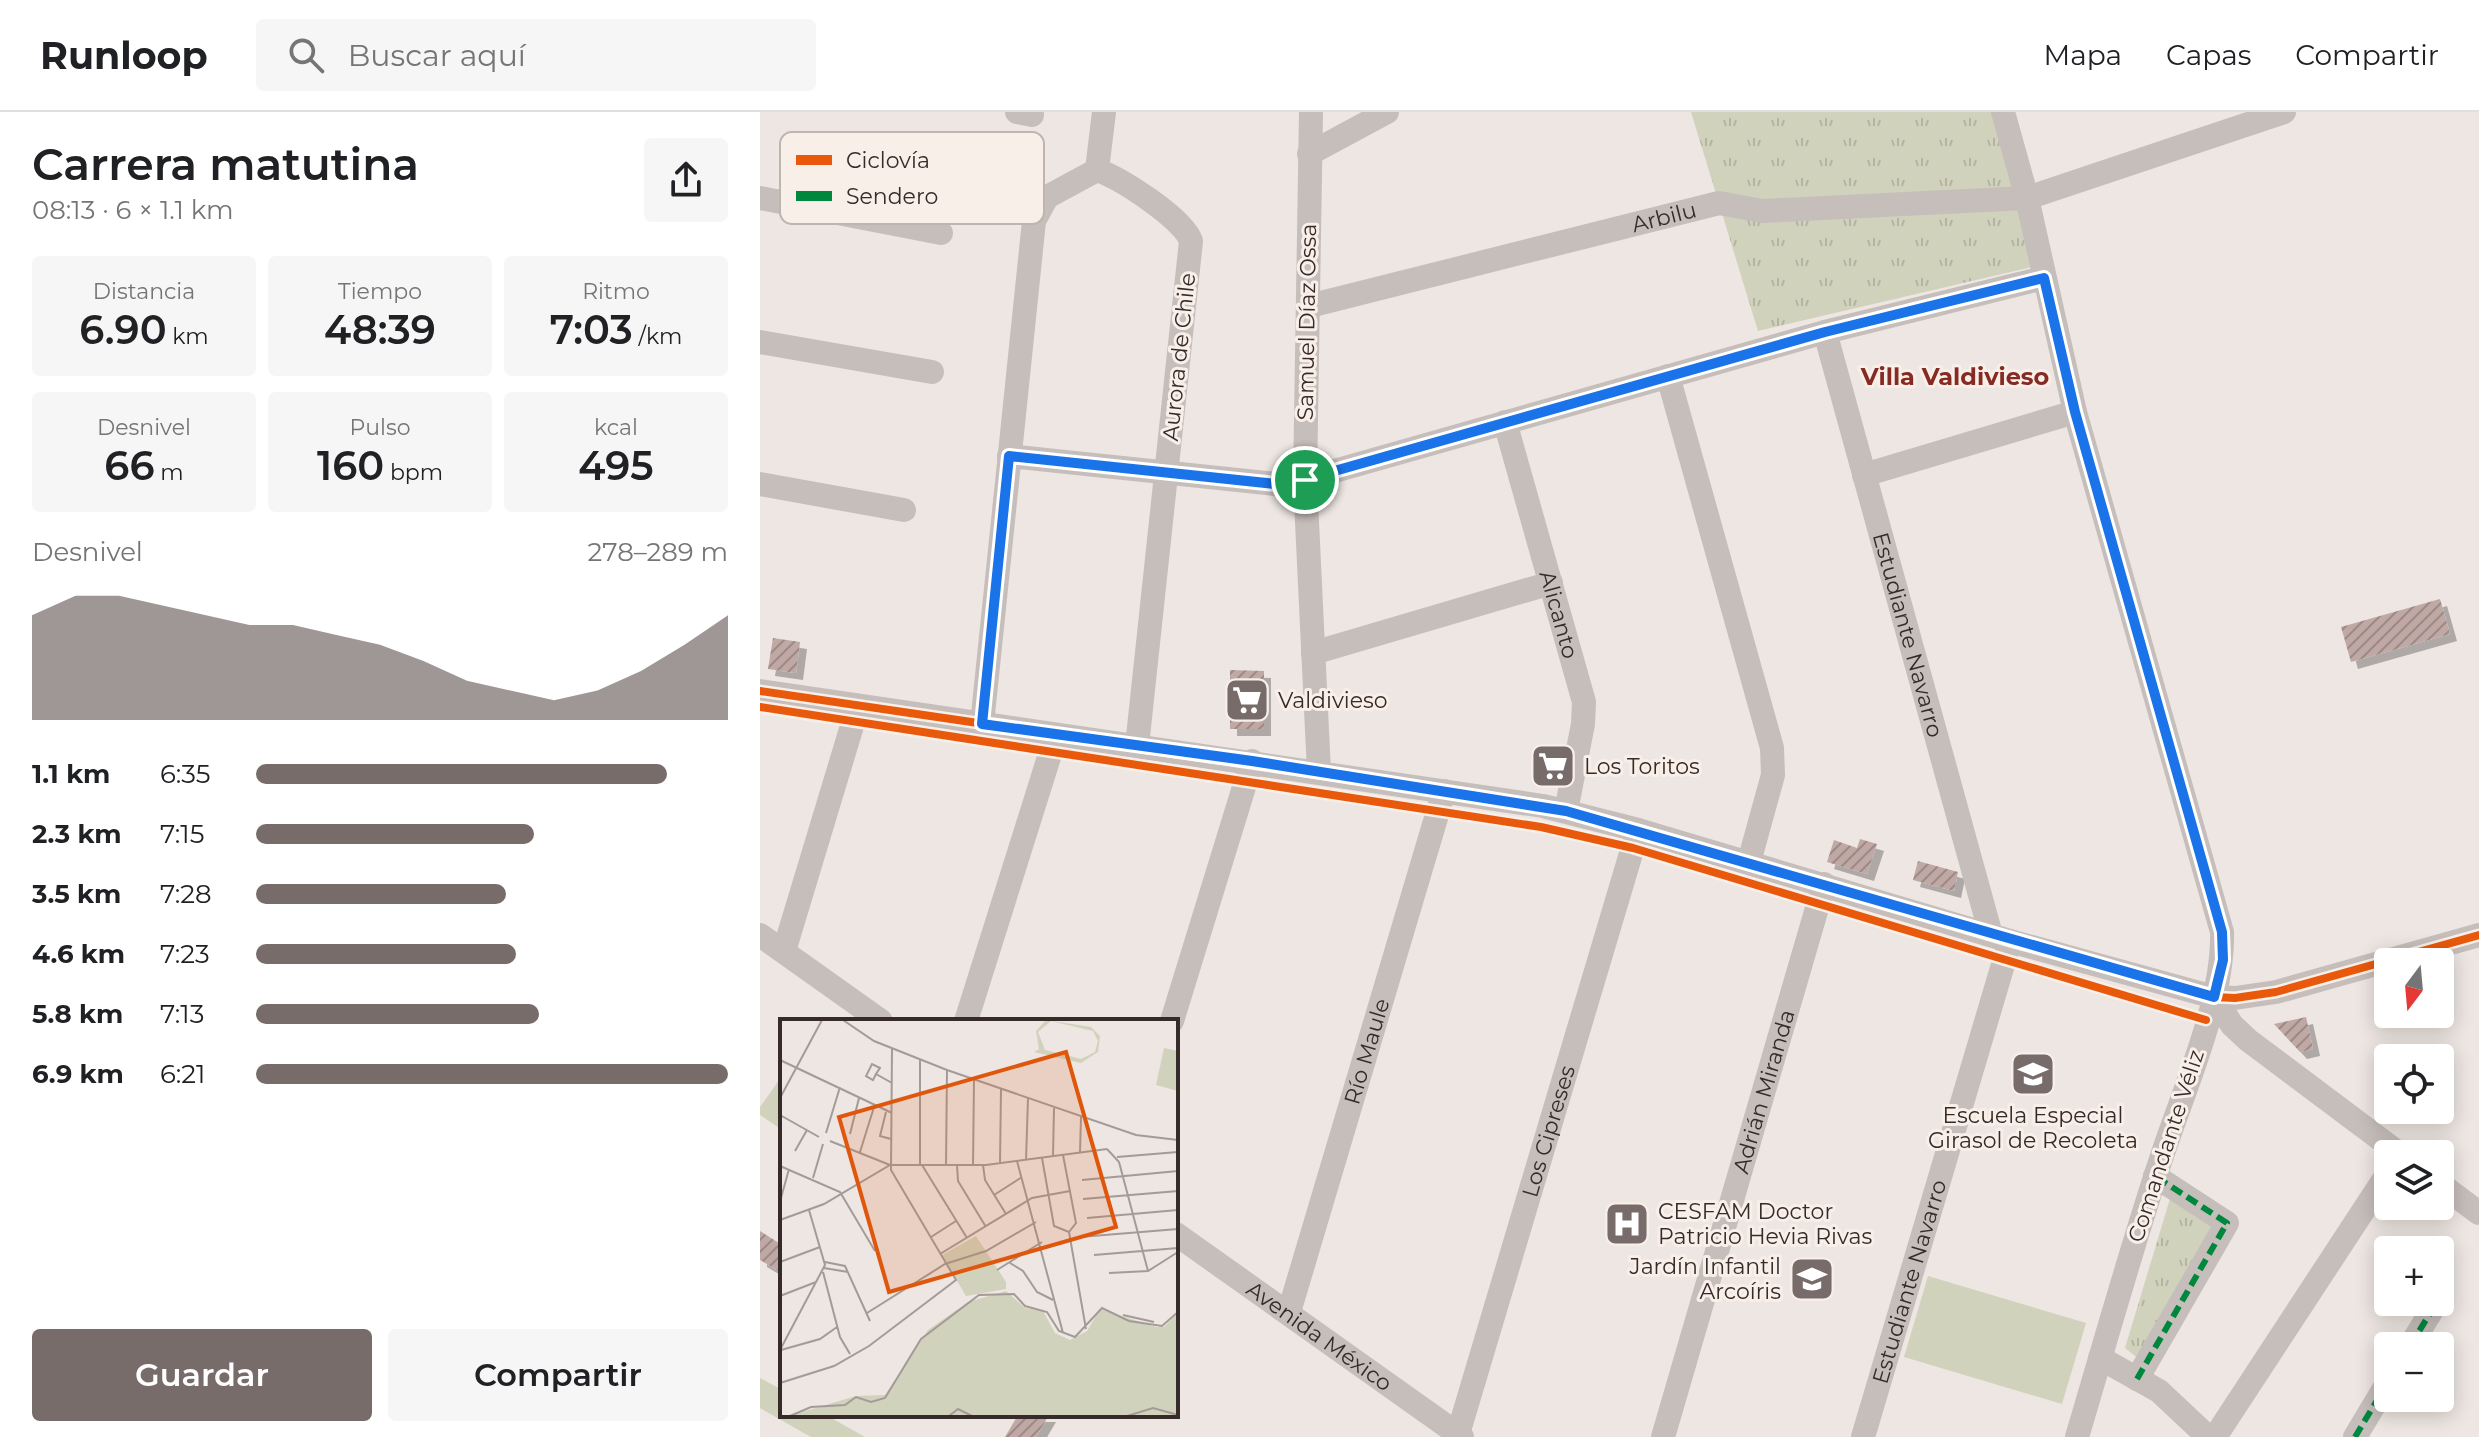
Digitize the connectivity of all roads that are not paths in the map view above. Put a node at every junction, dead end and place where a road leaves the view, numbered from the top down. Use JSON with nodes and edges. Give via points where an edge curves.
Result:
{"nodes":[{"id":1,"x":1104,"y":112,"type":"edge"},
{"id":2,"x":1311,"y":112,"type":"edge"},
{"id":3,"x":1387,"y":112,"type":"edge"},
{"id":4,"x":2003,"y":112,"type":"edge"},
{"id":5,"x":2284,"y":112,"type":"edge"},
{"id":6,"x":1309,"y":154,"type":"junction"},
{"id":7,"x":1097,"y":170,"type":"junction"},
{"id":8,"x":760,"y":198,"type":"edge"},
{"id":9,"x":2027,"y":198,"type":"junction"},
{"id":10,"x":780,"y":202,"type":"edge"},
{"id":11,"x":1044,"y":203,"type":"edge"},
{"id":12,"x":894,"y":224,"type":"edge"},
{"id":13,"x":1034,"y":224,"type":"edge"},
{"id":14,"x":941,"y":233,"type":"dead end"},
{"id":15,"x":2044,"y":278,"type":"junction"},
{"id":16,"x":1309,"y":306,"type":"junction"},
{"id":17,"x":1825,"y":332,"type":"junction"},
{"id":18,"x":760,"y":342,"type":"edge"},
{"id":19,"x":932,"y":372,"type":"dead end"},
{"id":20,"x":1668,"y":376,"type":"junction"},
{"id":21,"x":2075,"y":412,"type":"junction"},
{"id":22,"x":1505,"y":422,"type":"junction"},
{"id":23,"x":1009,"y":456,"type":"junction"},
{"id":24,"x":1167,"y":473,"type":"junction"},
{"id":25,"x":1864,"y":475,"type":"junction"},
{"id":26,"x":1305,"y":480,"type":"junction"},
{"id":27,"x":760,"y":484,"type":"edge"},
{"id":28,"x":904,"y":510,"type":"dead end"},
{"id":29,"x":1551,"y":583,"type":"junction"},
{"id":30,"x":1313,"y":653,"type":"junction"},
{"id":31,"x":760,"y":691,"type":"edge"},
{"id":32,"x":858,"y":706,"type":"junction"},
{"id":33,"x":982,"y":724,"type":"junction"},
{"id":34,"x":1056,"y":735,"type":"junction"},
{"id":35,"x":1137,"y":746,"type":"junction"},
{"id":36,"x":1252,"y":761,"type":"junction"},
{"id":37,"x":1319,"y":772,"type":"junction"},
{"id":38,"x":1444,"y":791,"type":"junction"},
{"id":39,"x":1566,"y":811,"type":"junction"},
{"id":40,"x":1638,"y":830,"type":"junction"},
{"id":41,"x":1749,"y":862,"type":"junction"},
{"id":42,"x":1824,"y":884,"type":"junction"},
{"id":43,"x":760,"y":935,"type":"edge"},
{"id":44,"x":2479,"y":935,"type":"edge"},
{"id":45,"x":2000,"y":938,"type":"junction"},
{"id":46,"x":784,"y":951,"type":"junction"},
{"id":47,"x":2214,"y":997,"type":"junction"},
{"id":48,"x":878,"y":1019,"type":"edge"},
{"id":49,"x":967,"y":1019,"type":"edge"},
{"id":50,"x":1173,"y":1019,"type":"edge"},
{"id":51,"x":2381,"y":1140,"type":"edge"},
{"id":52,"x":2155,"y":1176,"type":"junction"},
{"id":53,"x":2374,"y":1194,"type":"edge"},
{"id":54,"x":2454,"y":1194,"type":"edge"},
{"id":55,"x":2479,"y":1213,"type":"edge"},
{"id":56,"x":1178,"y":1235,"type":"edge"},
{"id":57,"x":1289,"y":1312,"type":"junction"},
{"id":58,"x":2100,"y":1358,"type":"junction"},
{"id":59,"x":2137,"y":1379,"type":"junction"},
{"id":60,"x":2374,"y":1405,"type":"edge"},
{"id":61,"x":1460,"y":1436,"type":"edge"},
{"id":62,"x":1663,"y":1437,"type":"edge"},
{"id":63,"x":1863,"y":1437,"type":"edge"},
{"id":64,"x":2077,"y":1437,"type":"edge"},
{"id":65,"x":2208,"y":1437,"type":"edge"},
{"id":66,"x":2215,"y":1437,"type":"edge"},
{"id":67,"x":2355,"y":1437,"type":"edge"}],
"edges":[{"from":1,"to":7,"type":"street"},
{"from":2,"to":6,"type":"street","name":"Samuel Díaz Ossa"},
{"from":3,"to":6,"type":"street"},
{"from":4,"to":9,"type":"street","name":"Comandante Véliz"},
{"from":5,"to":9,"type":"street","name":"Arbilu"},
{"from":6,"to":16,"type":"street","name":"Samuel Díaz Ossa"},
{"from":7,"to":11,"type":"street"},
{"from":7,"to":24,"type":"street","name":"Aurora de Chile","via":[[1120,180],[1183,227],[1191,241]]},
{"from":8,"to":10,"type":"street"},
{"from":9,"to":15,"type":"street","name":"Comandante Véliz"},
{"from":9,"to":16,"type":"street","name":"Arbilu","via":[[1762,211],[1719,203]]},
{"from":12,"to":14,"type":"street"},
{"from":13,"to":23,"type":"street"},
{"from":15,"to":17,"type":"street"},
{"from":15,"to":21,"type":"street","name":"Comandante Véliz"},
{"from":16,"to":26,"type":"street","name":"Samuel Díaz Ossa"},
{"from":17,"to":20,"type":"street"},
{"from":17,"to":25,"type":"street","name":"Estudiante Navarro"},
{"from":18,"to":19,"type":"street"},
{"from":20,"to":22,"type":"street"},
{"from":20,"to":41,"type":"street","via":[[1772,748],[1773,775]]},
{"from":21,"to":25,"type":"street"},
{"from":21,"to":47,"type":"street","name":"Comandante Véliz","via":[[2222,932],[2223,960]]},
{"from":22,"to":26,"type":"street"},
{"from":22,"to":29,"type":"street","name":"Alicanto"},
{"from":23,"to":24,"type":"street"},
{"from":23,"to":33,"type":"street"},
{"from":24,"to":26,"type":"street","via":[[1285,485]]},
{"from":24,"to":35,"type":"street","name":"Aurora de Chile"},
{"from":25,"to":45,"type":"street","name":"Estudiante Navarro"},
{"from":26,"to":30,"type":"street","name":"Samuel Díaz Ossa"},
{"from":27,"to":28,"type":"street"},
{"from":29,"to":30,"type":"street"},
{"from":29,"to":39,"type":"street","name":"Alicanto","via":[[1584,702]]},
{"from":30,"to":37,"type":"street","name":"Samuel Díaz Ossa"},
{"from":31,"to":32,"type":"street"},
{"from":32,"to":33,"type":"street"},
{"from":32,"to":46,"type":"street"},
{"from":33,"to":34,"type":"street"},
{"from":34,"to":35,"type":"street"},
{"from":34,"to":49,"type":"street"},
{"from":35,"to":36,"type":"street"},
{"from":36,"to":37,"type":"street"},
{"from":36,"to":50,"type":"street"},
{"from":37,"to":38,"type":"street"},
{"from":38,"to":39,"type":"street"},
{"from":38,"to":57,"type":"street","name":"Río Maule"},
{"from":39,"to":40,"type":"street"},
{"from":40,"to":41,"type":"street"},
{"from":40,"to":61,"type":"street","name":"Los Cipreses"},
{"from":41,"to":42,"type":"street"},
{"from":42,"to":45,"type":"street"},
{"from":42,"to":62,"type":"street","name":"Adrián Miranda"},
{"from":43,"to":46,"type":"street"},
{"from":44,"to":47,"type":"street","via":[[2266,994]]},
{"from":45,"to":47,"type":"street"},
{"from":45,"to":63,"type":"street","name":"Estudiante Navarro"},
{"from":46,"to":48,"type":"street"},
{"from":47,"to":51,"type":"street","via":[[2248,1040]]},
{"from":47,"to":52,"type":"street","name":"Comandante Véliz"},
{"from":52,"to":58,"type":"street","name":"Comandante Véliz"},
{"from":52,"to":59,"type":"street","via":[[2227,1223]]},
{"from":53,"to":66,"type":"street"},
{"from":54,"to":55,"type":"street"},
{"from":56,"to":57,"type":"street","name":"Avenida México"},
{"from":57,"to":61,"type":"street","name":"Avenida México"},
{"from":58,"to":59,"type":"street"},
{"from":58,"to":64,"type":"street","name":"Comandante Véliz"},
{"from":59,"to":65,"type":"street","via":[[2159,1391]]},
{"from":60,"to":67,"type":"street"}]}
